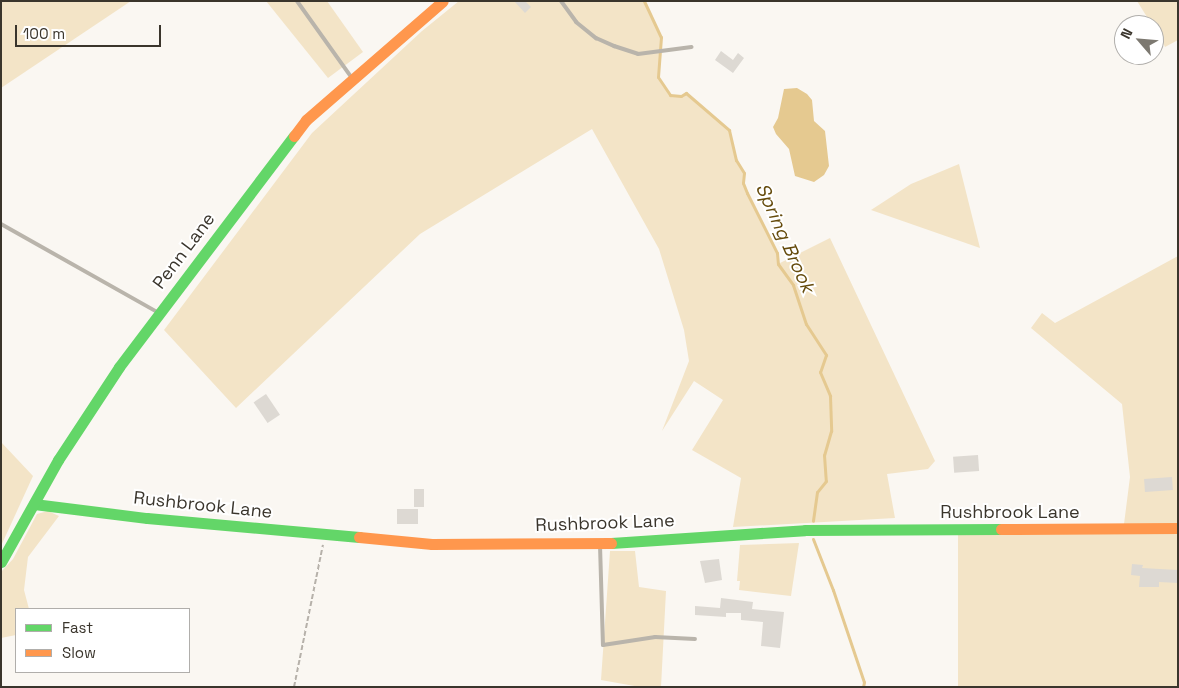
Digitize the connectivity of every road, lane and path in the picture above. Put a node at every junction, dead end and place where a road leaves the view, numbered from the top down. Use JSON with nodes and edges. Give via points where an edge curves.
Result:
{"nodes":[{"id":1,"x":297,"y":1,"type":"edge"},
{"id":2,"x":443,"y":1,"type":"edge"},
{"id":3,"x":561,"y":1,"type":"edge"},
{"id":4,"x":692,"y":47,"type":"dead end"},
{"id":5,"x":353,"y":80,"type":"junction"},
{"id":6,"x":1,"y":224,"type":"edge"},
{"id":7,"x":159,"y":313,"type":"junction"},
{"id":8,"x":34,"y":504,"type":"junction"},
{"id":9,"x":1178,"y":528,"type":"edge"},
{"id":10,"x":325,"y":534,"type":"junction"},
{"id":11,"x":600,"y":542,"type":"junction"},
{"id":12,"x":1,"y":562,"type":"edge"},
{"id":13,"x":695,"y":639,"type":"dead end"},
{"id":14,"x":294,"y":687,"type":"edge"}],
"edges":[{"from":1,"to":5,"type":"lane"},
{"from":2,"to":5,"type":"street","name":"Penn Lane"},
{"from":3,"to":4,"type":"lane","via":[[576,22],[596,38],[614,46],[638,54]]},
{"from":5,"to":7,"type":"street","name":"Penn Lane","via":[[306,120]]},
{"from":6,"to":7,"type":"lane"},
{"from":7,"to":8,"type":"street","name":"Penn Lane","via":[[114,374],[58,460]]},
{"from":8,"to":10,"type":"street","name":"Rushbrook Lane"},
{"from":8,"to":12,"type":"street","name":"Penn Lane"},
{"from":9,"to":11,"type":"street","name":"Rushbrook Lane","via":[[805,530],[626,543]]},
{"from":10,"to":11,"type":"street","name":"Rushbrook Lane","via":[[432,544]]},
{"from":10,"to":14,"type":"path"},
{"from":11,"to":13,"type":"lane","via":[[603,645],[649,637]]}]}
